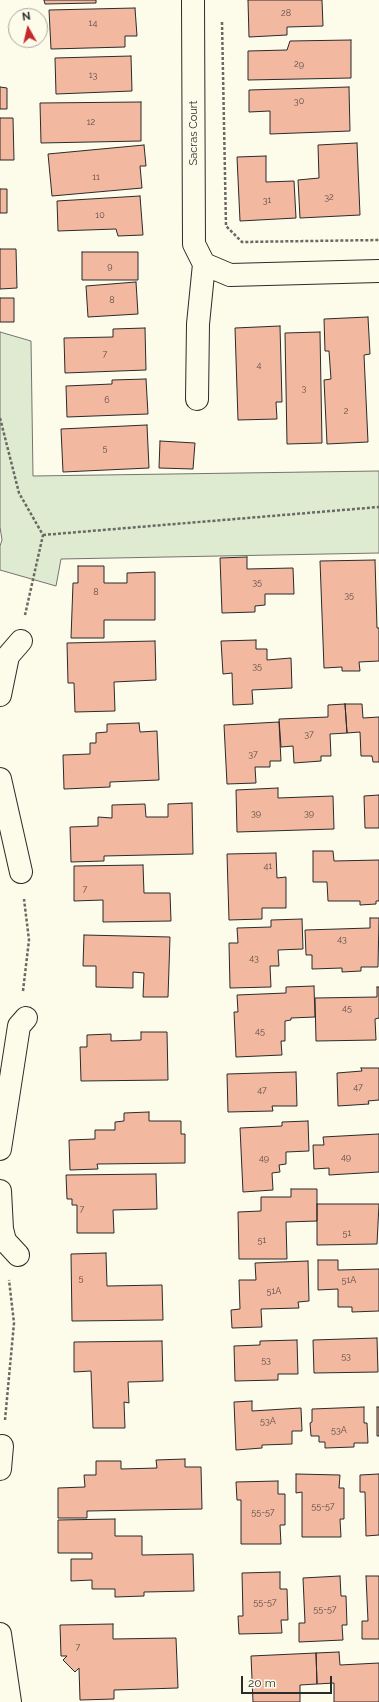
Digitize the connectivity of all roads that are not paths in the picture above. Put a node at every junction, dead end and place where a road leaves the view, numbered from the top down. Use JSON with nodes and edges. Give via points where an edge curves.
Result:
{"nodes":[{"id":1,"x":193,"y":0,"type":"edge"},
{"id":2,"x":204,"y":264,"type":"junction"},
{"id":3,"x":379,"y":271,"type":"edge"},
{"id":4,"x":197,"y":399,"type":"dead end"},
{"id":5,"x":21,"y":641,"type":"road end"},
{"id":6,"x":0,"y":695,"type":"edge"},
{"id":7,"x":0,"y":779,"type":"edge"},
{"id":8,"x":21,"y":872,"type":"road end"},
{"id":9,"x":22,"y":1022,"type":"road end"},
{"id":10,"x":0,"y":1148,"type":"edge"},
{"id":11,"x":0,"y":1191,"type":"edge"},
{"id":12,"x":12,"y":1248,"type":"road end"},
{"id":13,"x":2,"y":1446,"type":"road end"},
{"id":14,"x":0,"y":1470,"type":"edge"},
{"id":15,"x":0,"y":1634,"type":"edge"},
{"id":16,"x":10,"y":1702,"type":"edge"}],
"edges":[{"from":1,"to":2,"type":"street","name":"Sacras Court","via":[[194,244]]},
{"from":2,"to":3,"type":"street","via":[[230,275]]},
{"from":2,"to":4,"type":"street","via":[[198,324]]},
{"from":5,"to":6,"type":"street","via":[[8,656]]},
{"from":7,"to":8,"type":"street"},
{"from":9,"to":10,"type":"street"},
{"from":11,"to":12,"type":"street","via":[[2,1228]]},
{"from":13,"to":14,"type":"street"},
{"from":15,"to":16,"type":"street"}]}
